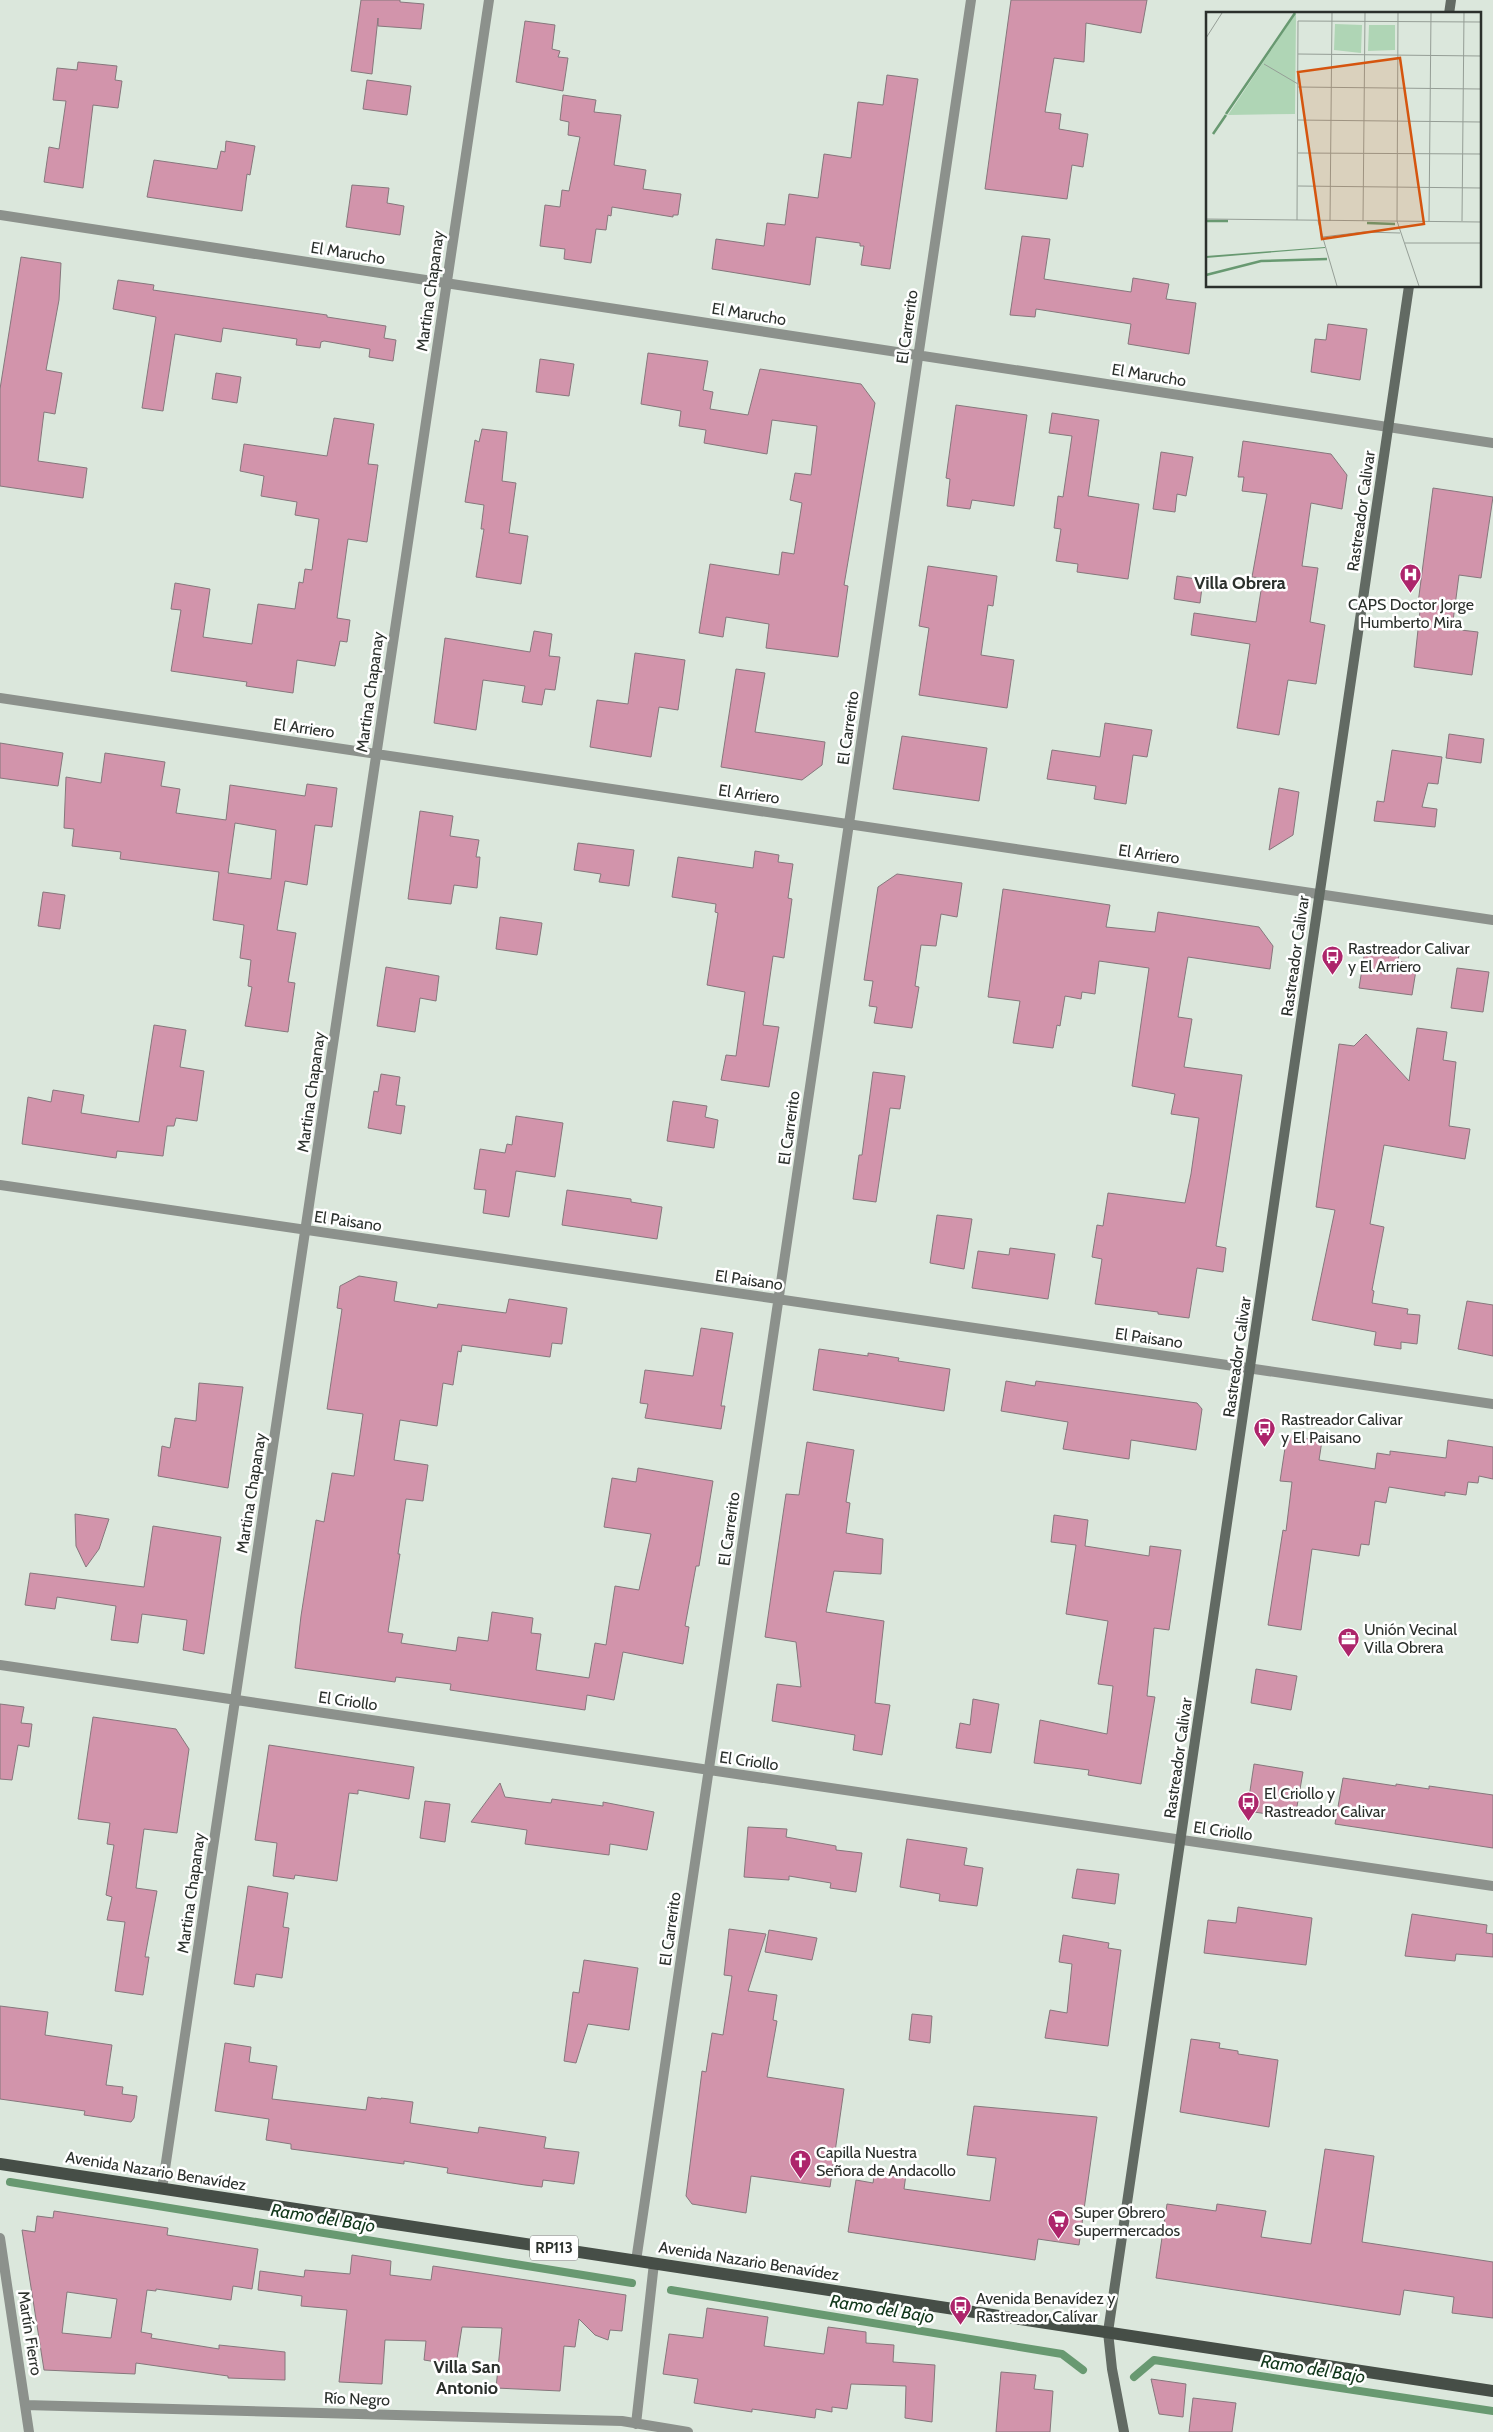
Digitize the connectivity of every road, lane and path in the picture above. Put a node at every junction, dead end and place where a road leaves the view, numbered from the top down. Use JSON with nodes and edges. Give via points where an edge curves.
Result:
{"nodes":[{"id":1,"x":489,"y":0,"type":"edge"},
{"id":2,"x":971,"y":0,"type":"edge"},
{"id":3,"x":0,"y":215,"type":"edge"},
{"id":4,"x":447,"y":283,"type":"junction"},
{"id":5,"x":1409,"y":288,"type":"edge"},
{"id":6,"x":918,"y":355,"type":"junction"},
{"id":7,"x":1388,"y":427,"type":"junction"},
{"id":8,"x":1493,"y":443,"type":"edge"},
{"id":9,"x":0,"y":698,"type":"edge"},
{"id":10,"x":376,"y":754,"type":"junction"},
{"id":11,"x":849,"y":824,"type":"junction"},
{"id":12,"x":1320,"y":894,"type":"junction"},
{"id":13,"x":1493,"y":920,"type":"edge"},
{"id":14,"x":0,"y":1185,"type":"edge"},
{"id":15,"x":306,"y":1230,"type":"junction"},
{"id":16,"x":779,"y":1299,"type":"junction"},
{"id":17,"x":1250,"y":1368,"type":"junction"},
{"id":18,"x":1493,"y":1404,"type":"edge"},
{"id":19,"x":0,"y":1665,"type":"edge"},
{"id":20,"x":235,"y":1700,"type":"junction"},
{"id":21,"x":709,"y":1770,"type":"junction"},
{"id":22,"x":1181,"y":1840,"type":"junction"},
{"id":23,"x":1493,"y":1886,"type":"edge"},
{"id":24,"x":0,"y":2164,"type":"edge"},
{"id":25,"x":162,"y":2189,"type":"junction"},
{"id":26,"x":0,"y":2238,"type":"edge"},
{"id":27,"x":636,"y":2261,"type":"junction"},
{"id":28,"x":654,"y":2263,"type":"junction"},
{"id":29,"x":1108,"y":2332,"type":"junction"},
{"id":30,"x":1493,"y":2391,"type":"edge"},
{"id":31,"x":25,"y":2405,"type":"junction"},
{"id":32,"x":636,"y":2424,"type":"junction"},
{"id":33,"x":29,"y":2432,"type":"edge"},
{"id":34,"x":688,"y":2432,"type":"edge"},
{"id":35,"x":1124,"y":2432,"type":"edge"}],
"edges":[{"from":1,"to":4,"type":"street","name":"Martina Chapanay"},
{"from":2,"to":6,"type":"street","name":"El Carrerito"},
{"from":3,"to":4,"type":"street","name":"El Marucho"},
{"from":4,"to":6,"type":"street","name":"El Marucho"},
{"from":4,"to":10,"type":"street","name":"Martina Chapanay"},
{"from":5,"to":7,"type":"main road","name":"Rastreador Calivar"},
{"from":6,"to":7,"type":"street","name":"El Marucho"},
{"from":6,"to":11,"type":"street","name":"El Carrerito"},
{"from":7,"to":8,"type":"street","name":"El Marucho"},
{"from":7,"to":12,"type":"main road","name":"Rastreador Calivar"},
{"from":9,"to":10,"type":"street","name":"El Arriero"},
{"from":10,"to":11,"type":"street","name":"El Arriero"},
{"from":10,"to":15,"type":"street","name":"Martina Chapanay"},
{"from":11,"to":12,"type":"street","name":"El Arriero"},
{"from":11,"to":16,"type":"street","name":"El Carrerito"},
{"from":12,"to":13,"type":"street","name":"El Arriero"},
{"from":12,"to":17,"type":"main road","name":"Rastreador Calivar"},
{"from":14,"to":15,"type":"street","name":"El Paisano"},
{"from":15,"to":16,"type":"street","name":"El Paisano"},
{"from":15,"to":20,"type":"street","name":"Martina Chapanay"},
{"from":16,"to":17,"type":"street","name":"El Paisano"},
{"from":16,"to":21,"type":"street","name":"El Carrerito"},
{"from":17,"to":18,"type":"street","name":"El Paisano"},
{"from":17,"to":22,"type":"main road","name":"Rastreador Calivar"},
{"from":19,"to":20,"type":"street","name":"El Criollo"},
{"from":20,"to":21,"type":"street","name":"El Criollo"},
{"from":20,"to":25,"type":"street","name":"Martina Chapanay"},
{"from":21,"to":22,"type":"street","name":"El Criollo"},
{"from":21,"to":27,"type":"street","name":"El Carrerito"},
{"from":22,"to":23,"type":"street","name":"El Criollo"},
{"from":22,"to":29,"type":"main road","name":"Rastreador Calivar"},
{"from":24,"to":25,"type":"main road","name":"Avenida Nazario Benavídez","number":"RP113"},
{"from":25,"to":27,"type":"main road","name":"Avenida Nazario Benavídez","number":"RP113"},
{"from":26,"to":31,"type":"street","name":"Martín Fierro"},
{"from":27,"to":28,"type":"main road","name":"Avenida Nazario Benavídez","number":"RP113"},
{"from":28,"to":29,"type":"main road","name":"Avenida Nazario Benavídez","number":"RP113"},
{"from":28,"to":32,"type":"street"},
{"from":29,"to":30,"type":"main road","name":"Avenida Nazario Benavídez","number":"RP113"},
{"from":29,"to":35,"type":"main road","name":"Rastreador Calivar"},
{"from":31,"to":32,"type":"street","name":"Río Negro","via":[[622,2421]]},
{"from":31,"to":33,"type":"street","name":"Martín Fierro"},
{"from":32,"to":34,"type":"street","name":"Río Negro"}]}
